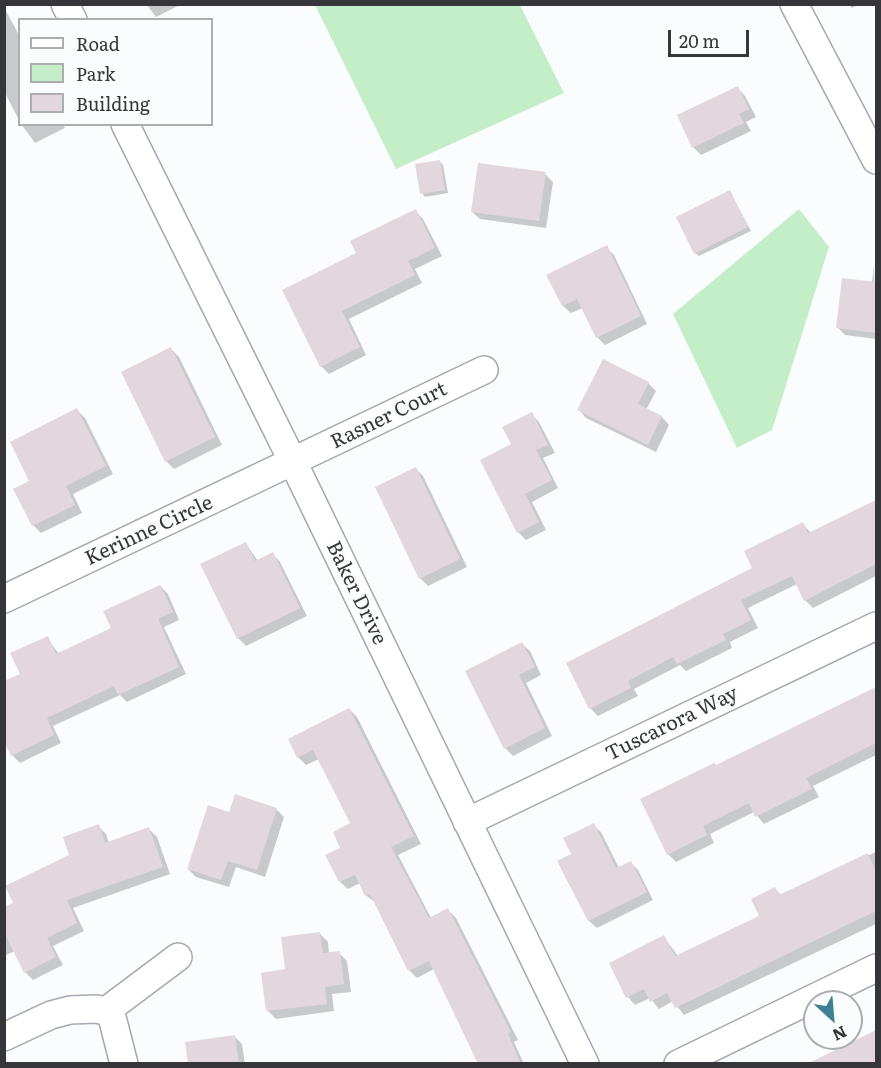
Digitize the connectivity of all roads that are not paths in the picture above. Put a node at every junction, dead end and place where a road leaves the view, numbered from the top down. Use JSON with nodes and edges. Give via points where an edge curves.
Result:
{"nodes":[{"id":1,"x":65,"y":4,"type":"edge"},
{"id":2,"x":794,"y":4,"type":"edge"},
{"id":3,"x":72,"y":18,"type":"edge"},
{"id":4,"x":126,"y":126,"type":"edge"},
{"id":5,"x":876,"y":160,"type":"edge"},
{"id":6,"x":484,"y":370,"type":"dead end"},
{"id":7,"x":293,"y":462,"type":"junction"},
{"id":8,"x":4,"y":599,"type":"edge"},
{"id":9,"x":876,"y":626,"type":"edge"},
{"id":10,"x":467,"y":822,"type":"junction"},
{"id":11,"x":178,"y":957,"type":"dead end"},
{"id":12,"x":876,"y":968,"type":"edge"},
{"id":13,"x":106,"y":1011,"type":"junction"},
{"id":14,"x":4,"y":1037,"type":"edge"},
{"id":15,"x":124,"y":1064,"type":"edge"},
{"id":16,"x":585,"y":1064,"type":"edge"},
{"id":17,"x":678,"y":1064,"type":"edge"}],
"edges":[{"from":1,"to":3,"type":"street"},
{"from":2,"to":5,"type":"street"},
{"from":4,"to":7,"type":"street","name":"Baker Drive"},
{"from":6,"to":7,"type":"street","name":"Rasner Court"},
{"from":7,"to":8,"type":"street","name":"Kerinne Circle"},
{"from":7,"to":10,"type":"street","name":"Baker Drive"},
{"from":9,"to":10,"type":"street","name":"Tuscarora Way"},
{"from":10,"to":16,"type":"street","name":"Baker Drive"},
{"from":11,"to":13,"type":"street"},
{"from":12,"to":17,"type":"street"},
{"from":13,"to":14,"type":"street","via":[[70,1010]]},
{"from":13,"to":15,"type":"street","via":[[112,1017]]}]}
